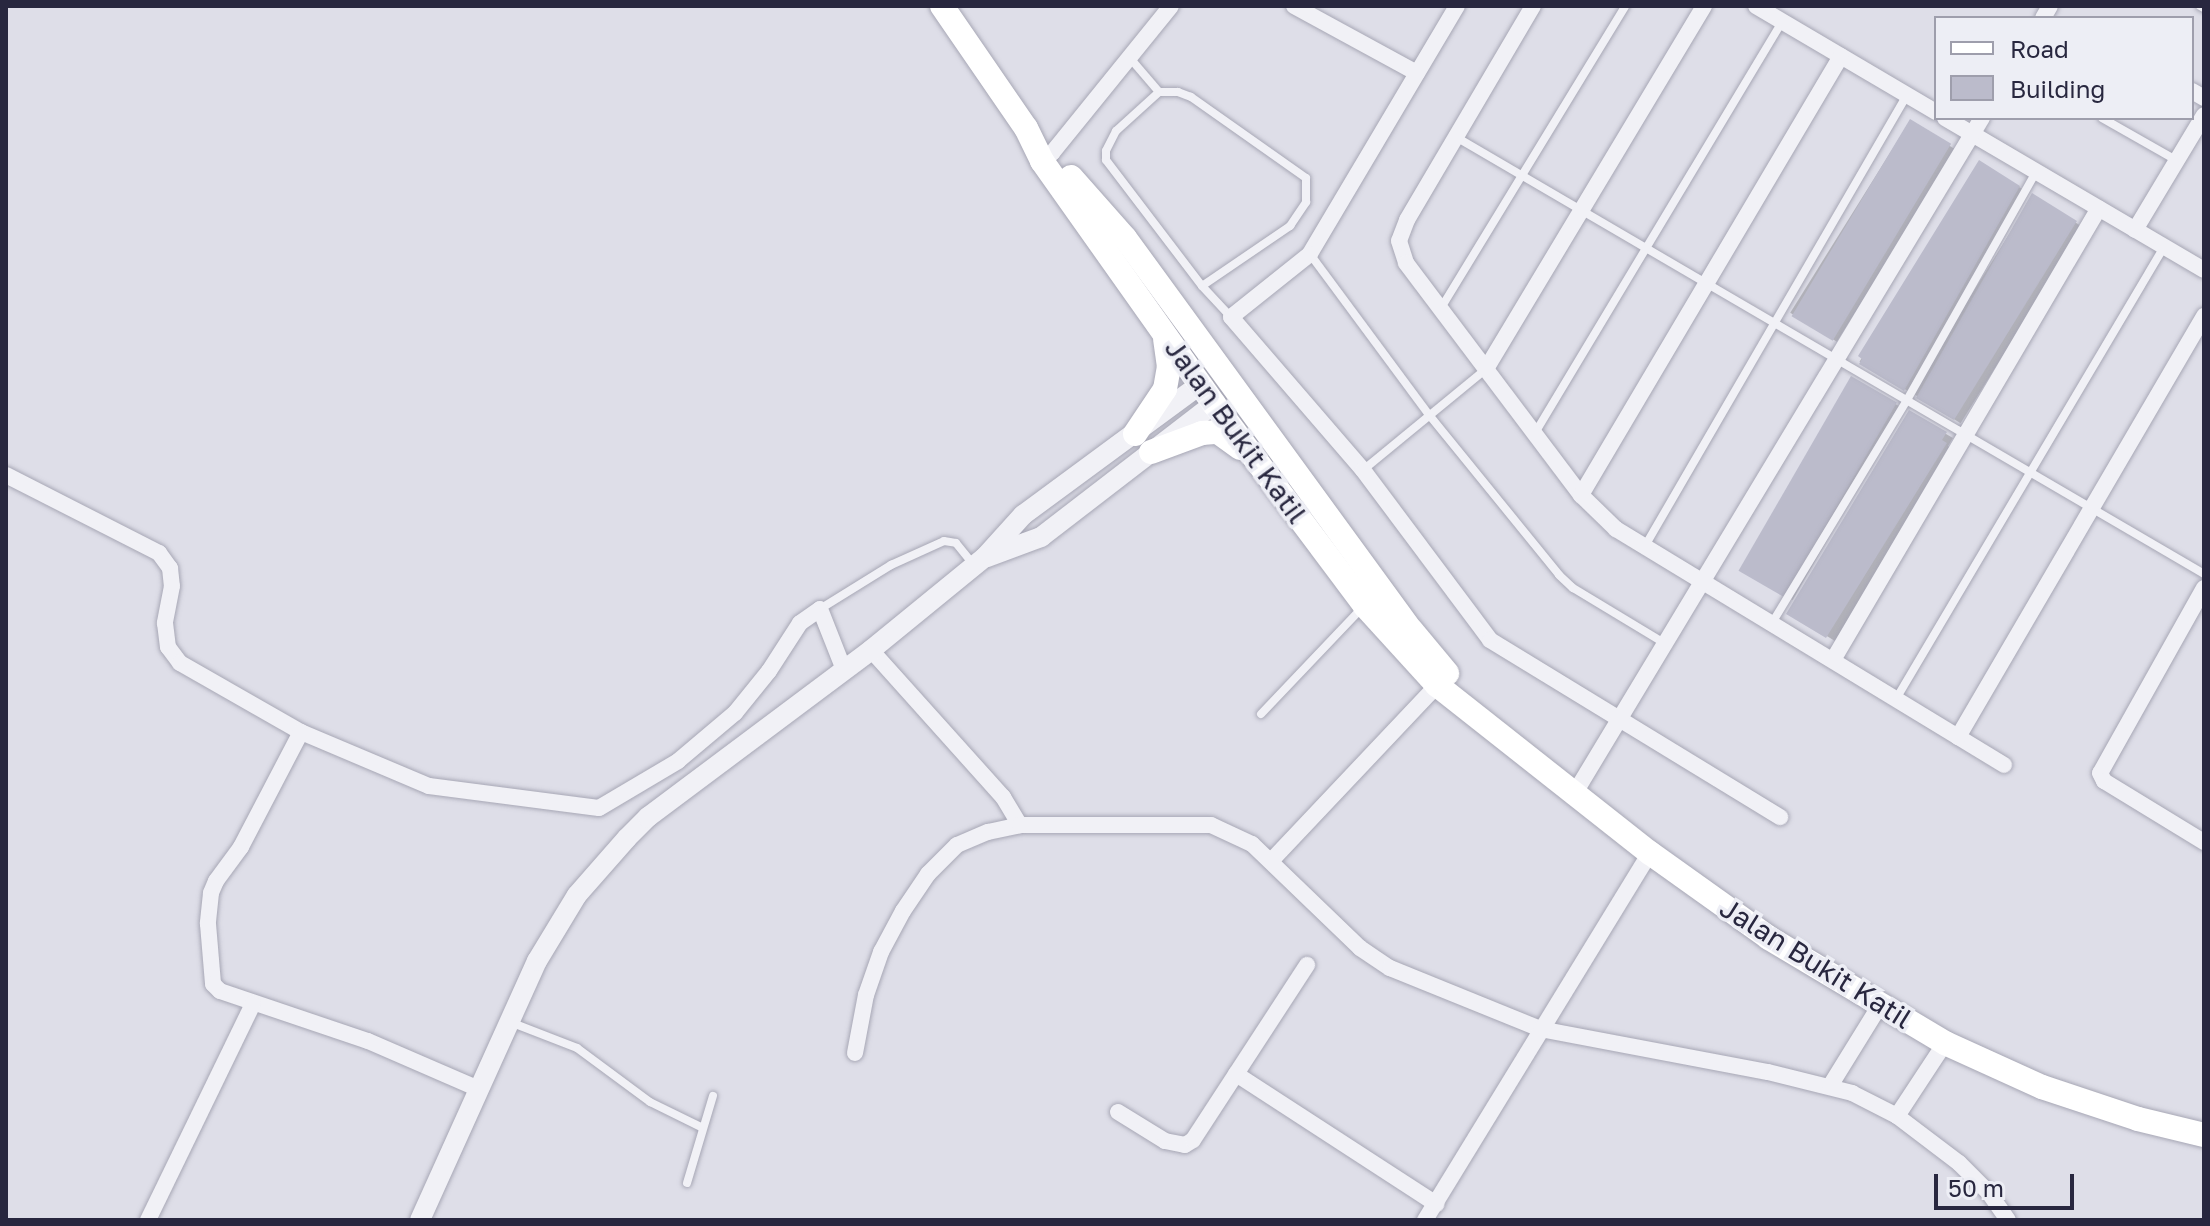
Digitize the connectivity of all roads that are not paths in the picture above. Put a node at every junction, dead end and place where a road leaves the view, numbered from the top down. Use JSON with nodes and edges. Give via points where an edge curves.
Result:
{"nodes":[{"id":1,"x":942,"y":6,"type":"edge"},
{"id":2,"x":1171,"y":6,"type":"edge"},
{"id":3,"x":1294,"y":6,"type":"edge"},
{"id":4,"x":1457,"y":6,"type":"edge"},
{"id":5,"x":1533,"y":6,"type":"edge"},
{"id":6,"x":1625,"y":6,"type":"edge"},
{"id":7,"x":1704,"y":6,"type":"edge"},
{"id":8,"x":1756,"y":6,"type":"edge"},
{"id":9,"x":1783,"y":21,"type":"junction"},
{"id":10,"x":1841,"y":56,"type":"junction"},
{"id":11,"x":1129,"y":57,"type":"junction"},
{"id":12,"x":1417,"y":73,"type":"junction"},
{"id":13,"x":1159,"y":92,"type":"junction"},
{"id":14,"x":1907,"y":95,"type":"junction"},
{"id":15,"x":1934,"y":111,"type":"edge"},
{"id":16,"x":2204,"y":115,"type":"edge"},
{"id":17,"x":1948,"y":120,"type":"edge"},
{"id":18,"x":1981,"y":120,"type":"edge"},
{"id":19,"x":2106,"y":120,"type":"edge"},
{"id":20,"x":1972,"y":134,"type":"junction"},
{"id":21,"x":1456,"y":137,"type":"junction"},
{"id":22,"x":1047,"y":157,"type":"junction"},
{"id":23,"x":2177,"y":160,"type":"junction"},
{"id":24,"x":2036,"y":171,"type":"junction"},
{"id":25,"x":1524,"y":176,"type":"junction"},
{"id":26,"x":2099,"y":208,"type":"junction"},
{"id":27,"x":1582,"y":210,"type":"junction"},
{"id":28,"x":2135,"y":230,"type":"junction"},
{"id":29,"x":2164,"y":247,"type":"junction"},
{"id":30,"x":1647,"y":248,"type":"junction"},
{"id":31,"x":1310,"y":254,"type":"junction"},
{"id":32,"x":2204,"y":270,"type":"edge"},
{"id":33,"x":1706,"y":283,"type":"junction"},
{"id":34,"x":1202,"y":286,"type":"junction"},
{"id":35,"x":1440,"y":308,"type":"junction"},
{"id":36,"x":2204,"y":316,"type":"edge"},
{"id":37,"x":1231,"y":317,"type":"junction"},
{"id":38,"x":1775,"y":323,"type":"junction"},
{"id":39,"x":1161,"y":327,"type":"junction"},
{"id":40,"x":1197,"y":337,"type":"junction"},
{"id":41,"x":1837,"y":359,"type":"junction"},
{"id":42,"x":1486,"y":369,"type":"junction"},
{"id":43,"x":1210,"y":392,"type":"junction"},
{"id":44,"x":1907,"y":400,"type":"junction"},
{"id":45,"x":1430,"y":416,"type":"junction"},
{"id":46,"x":1256,"y":418,"type":"junction"},
{"id":47,"x":1535,"y":433,"type":"junction"},
{"id":48,"x":1965,"y":434,"type":"junction"},
{"id":49,"x":1143,"y":443,"type":"junction"},
{"id":50,"x":1363,"y":470,"type":"junction"},
{"id":51,"x":2032,"y":473,"type":"junction"},
{"id":52,"x":6,"y":475,"type":"edge"},
{"id":53,"x":1274,"y":485,"type":"junction"},
{"id":54,"x":1581,"y":495,"type":"junction"},
{"id":55,"x":2092,"y":508,"type":"junction"},
{"id":56,"x":1645,"y":546,"type":"junction"},
{"id":57,"x":980,"y":561,"type":"junction"},
{"id":58,"x":2204,"y":574,"type":"edge"},
{"id":59,"x":1703,"y":582,"type":"junction"},
{"id":60,"x":2204,"y":588,"type":"edge"},
{"id":61,"x":1365,"y":606,"type":"junction"},
{"id":62,"x":820,"y":609,"type":"junction"},
{"id":63,"x":1772,"y":623,"type":"junction"},
{"id":64,"x":1666,"y":644,"type":"junction"},
{"id":65,"x":871,"y":650,"type":"junction"},
{"id":66,"x":1833,"y":660,"type":"junction"},
{"id":67,"x":844,"y":670,"type":"junction"},
{"id":68,"x":1442,"y":679,"type":"junction"},
{"id":69,"x":1896,"y":699,"type":"junction"},
{"id":70,"x":1261,"y":714,"type":"dead end"},
{"id":71,"x":1620,"y":719,"type":"junction"},
{"id":72,"x":301,"y":732,"type":"junction"},
{"id":73,"x":1958,"y":737,"type":"junction"},
{"id":74,"x":2004,"y":765,"type":"dead end"},
{"id":75,"x":1576,"y":791,"type":"junction"},
{"id":76,"x":1780,"y":817,"type":"dead end"},
{"id":77,"x":1020,"y":825,"type":"junction"},
{"id":78,"x":2204,"y":842,"type":"edge"},
{"id":79,"x":1650,"y":853,"type":"junction"},
{"id":80,"x":1271,"y":861,"type":"junction"},
{"id":81,"x":1307,"y":965,"type":"dead end"},
{"id":82,"x":253,"y":1004,"type":"junction"},
{"id":83,"x":1880,"y":1005,"type":"junction"},
{"id":84,"x":509,"y":1022,"type":"junction"},
{"id":85,"x":1540,"y":1029,"type":"junction"},
{"id":86,"x":1945,"y":1043,"type":"junction"},
{"id":87,"x":855,"y":1053,"type":"dead end"},
{"id":88,"x":1236,"y":1074,"type":"junction"},
{"id":89,"x":1830,"y":1086,"type":"junction"},
{"id":90,"x":479,"y":1089,"type":"junction"},
{"id":91,"x":713,"y":1096,"type":"dead end"},
{"id":92,"x":1118,"y":1112,"type":"dead end"},
{"id":93,"x":1897,"y":1116,"type":"junction"},
{"id":94,"x":701,"y":1127,"type":"junction"},
{"id":95,"x":2204,"y":1135,"type":"edge"},
{"id":96,"x":687,"y":1183,"type":"dead end"},
{"id":97,"x":1436,"y":1204,"type":"junction"},
{"id":98,"x":148,"y":1220,"type":"edge"},
{"id":99,"x":420,"y":1220,"type":"edge"},
{"id":100,"x":1425,"y":1220,"type":"edge"},
{"id":101,"x":2008,"y":1220,"type":"edge"}],
"edges":[{"from":1,"to":22,"type":"main road","name":"Jalan Bukit Katil"},
{"from":2,"to":11,"type":"street"},
{"from":3,"to":12,"type":"street"},
{"from":4,"to":12,"type":"street"},
{"from":5,"to":21,"type":"street"},
{"from":6,"to":25,"type":"lane"},
{"from":7,"to":27,"type":"street"},
{"from":8,"to":9,"type":"street"},
{"from":9,"to":10,"type":"street"},
{"from":9,"to":30,"type":"lane"},
{"from":10,"to":14,"type":"street"},
{"from":10,"to":33,"type":"street"},
{"from":11,"to":13,"type":"lane"},
{"from":11,"to":22,"type":"street"},
{"from":12,"to":31,"type":"street"},
{"from":13,"to":34,"type":"lane","via":[[1116,131],[1106,160]]},
{"from":13,"to":34,"type":"lane","via":[[1191,97],[1306,178],[1306,202],[1290,226]]},
{"from":14,"to":15,"type":"street"},
{"from":14,"to":38,"type":"lane"},
{"from":16,"to":23,"type":"street"},
{"from":17,"to":20,"type":"street"},
{"from":18,"to":20,"type":"street"},
{"from":19,"to":23,"type":"lane"},
{"from":20,"to":24,"type":"street"},
{"from":20,"to":41,"type":"street"},
{"from":21,"to":25,"type":"lane"},
{"from":21,"to":35,"type":"street","via":[[1399,241],[1406,263]]},
{"from":22,"to":39,"type":"main road","name":"Jalan Bukit Katil"},
{"from":22,"to":40,"type":"main road","name":"Jalan Bukit Katil","via":[[1125,238]]},
{"from":23,"to":28,"type":"street"},
{"from":24,"to":26,"type":"street"},
{"from":24,"to":44,"type":"lane"},
{"from":25,"to":27,"type":"lane"},
{"from":25,"to":35,"type":"lane"},
{"from":26,"to":28,"type":"street"},
{"from":26,"to":48,"type":"street"},
{"from":27,"to":30,"type":"lane"},
{"from":27,"to":42,"type":"street"},
{"from":28,"to":29,"type":"street"},
{"from":29,"to":32,"type":"street"},
{"from":29,"to":51,"type":"lane"},
{"from":30,"to":33,"type":"lane"},
{"from":30,"to":47,"type":"lane"},
{"from":31,"to":37,"type":"street"},
{"from":31,"to":45,"type":"lane"},
{"from":33,"to":38,"type":"lane"},
{"from":33,"to":54,"type":"street"},
{"from":34,"to":37,"type":"lane"},
{"from":35,"to":42,"type":"street"},
{"from":36,"to":55,"type":"street"},
{"from":37,"to":50,"type":"street"},
{"from":38,"to":41,"type":"lane"},
{"from":38,"to":56,"type":"lane"},
{"from":39,"to":43,"type":"main road","name":"Jalan Bukit Katil"},
{"from":39,"to":49,"type":"main road","via":[[1169,351],[1165,389]]},
{"from":40,"to":43,"type":"main road"},
{"from":40,"to":46,"type":"main road","name":"Jalan Bukit Katil"},
{"from":41,"to":44,"type":"lane"},
{"from":41,"to":59,"type":"street"},
{"from":42,"to":45,"type":"lane"},
{"from":42,"to":47,"type":"street"},
{"from":43,"to":46,"type":"main road"},
{"from":43,"to":49,"type":"street"},
{"from":43,"to":53,"type":"main road","name":"Jalan Bukit Katil"},
{"from":44,"to":48,"type":"lane"},
{"from":44,"to":63,"type":"lane"},
{"from":45,"to":50,"type":"lane"},
{"from":45,"to":64,"type":"lane","via":[[1559,575]]},
{"from":46,"to":68,"type":"main road","name":"Jalan Bukit Katil"},
{"from":47,"to":54,"type":"street"},
{"from":48,"to":51,"type":"lane"},
{"from":48,"to":66,"type":"street"},
{"from":49,"to":53,"type":"main road","via":[[1218,432],[1235,442]]},
{"from":49,"to":57,"type":"street","via":[[1023,515]]},
{"from":49,"to":57,"type":"street","via":[[1041,537]]},
{"from":50,"to":71,"type":"street","via":[[1490,640]]},
{"from":51,"to":55,"type":"lane"},
{"from":51,"to":69,"type":"lane"},
{"from":52,"to":72,"type":"street","via":[[159,553],[170,568],[172,586],[165,623],[168,647],[180,663]]},
{"from":53,"to":61,"type":"main road","name":"Jalan Bukit Katil"},
{"from":54,"to":56,"type":"street","via":[[1616,529]]},
{"from":55,"to":58,"type":"lane"},
{"from":55,"to":73,"type":"street"},
{"from":56,"to":59,"type":"street"},
{"from":57,"to":62,"type":"lane","via":[[956,543],[944,541],[891,565]]},
{"from":57,"to":65,"type":"street"},
{"from":59,"to":63,"type":"street"},
{"from":59,"to":64,"type":"street"},
{"from":60,"to":78,"type":"street","via":[[2100,773],[2104,781]]},
{"from":61,"to":68,"type":"main road","name":"Jalan Bukit Katil"},
{"from":61,"to":70,"type":"lane"},
{"from":62,"to":67,"type":"street"},
{"from":62,"to":72,"type":"street","via":[[800,623],[735,713],[678,761],[599,808],[429,786]]},
{"from":63,"to":66,"type":"street"},
{"from":64,"to":71,"type":"street"},
{"from":65,"to":67,"type":"street"},
{"from":65,"to":77,"type":"street","via":[[1003,797]]},
{"from":66,"to":69,"type":"street"},
{"from":67,"to":84,"type":"street","via":[[627,838],[577,895]]},
{"from":68,"to":75,"type":"main road","name":"Jalan Bukit Katil"},
{"from":68,"to":80,"type":"street"},
{"from":69,"to":73,"type":"street"},
{"from":71,"to":75,"type":"street"},
{"from":71,"to":76,"type":"street"},
{"from":72,"to":82,"type":"street","via":[[241,847],[216,881],[208,924],[213,984]]},
{"from":73,"to":74,"type":"street"},
{"from":75,"to":79,"type":"main road","name":"Jalan Bukit Katil"},
{"from":77,"to":80,"type":"street","via":[[1211,825],[1243,838]]},
{"from":77,"to":87,"type":"street","via":[[957,845],[928,874],[881,952]]},
{"from":79,"to":83,"type":"main road","name":"Jalan Bukit Katil","via":[[1769,938]]},
{"from":79,"to":85,"type":"street"},
{"from":80,"to":85,"type":"street","via":[[1360,948],[1390,968]]},
{"from":81,"to":88,"type":"street"},
{"from":82,"to":90,"type":"street","via":[[368,1041]]},
{"from":82,"to":98,"type":"street"},
{"from":83,"to":86,"type":"main road","name":"Jalan Bukit Katil"},
{"from":83,"to":89,"type":"street"},
{"from":84,"to":90,"type":"street"},
{"from":84,"to":94,"type":"lane","via":[[577,1048],[650,1102]]},
{"from":85,"to":89,"type":"street"},
{"from":85,"to":97,"type":"street"},
{"from":86,"to":93,"type":"street"},
{"from":86,"to":95,"type":"main road","name":"Jalan Bukit Katil","via":[[2042,1087]]},
{"from":88,"to":92,"type":"street","via":[[1185,1145],[1165,1141]]},
{"from":88,"to":97,"type":"street"},
{"from":89,"to":93,"type":"street"},
{"from":90,"to":99,"type":"street"},
{"from":91,"to":94,"type":"lane"},
{"from":93,"to":101,"type":"street","via":[[1959,1163]]},
{"from":94,"to":96,"type":"lane"},
{"from":97,"to":100,"type":"street"}]}
